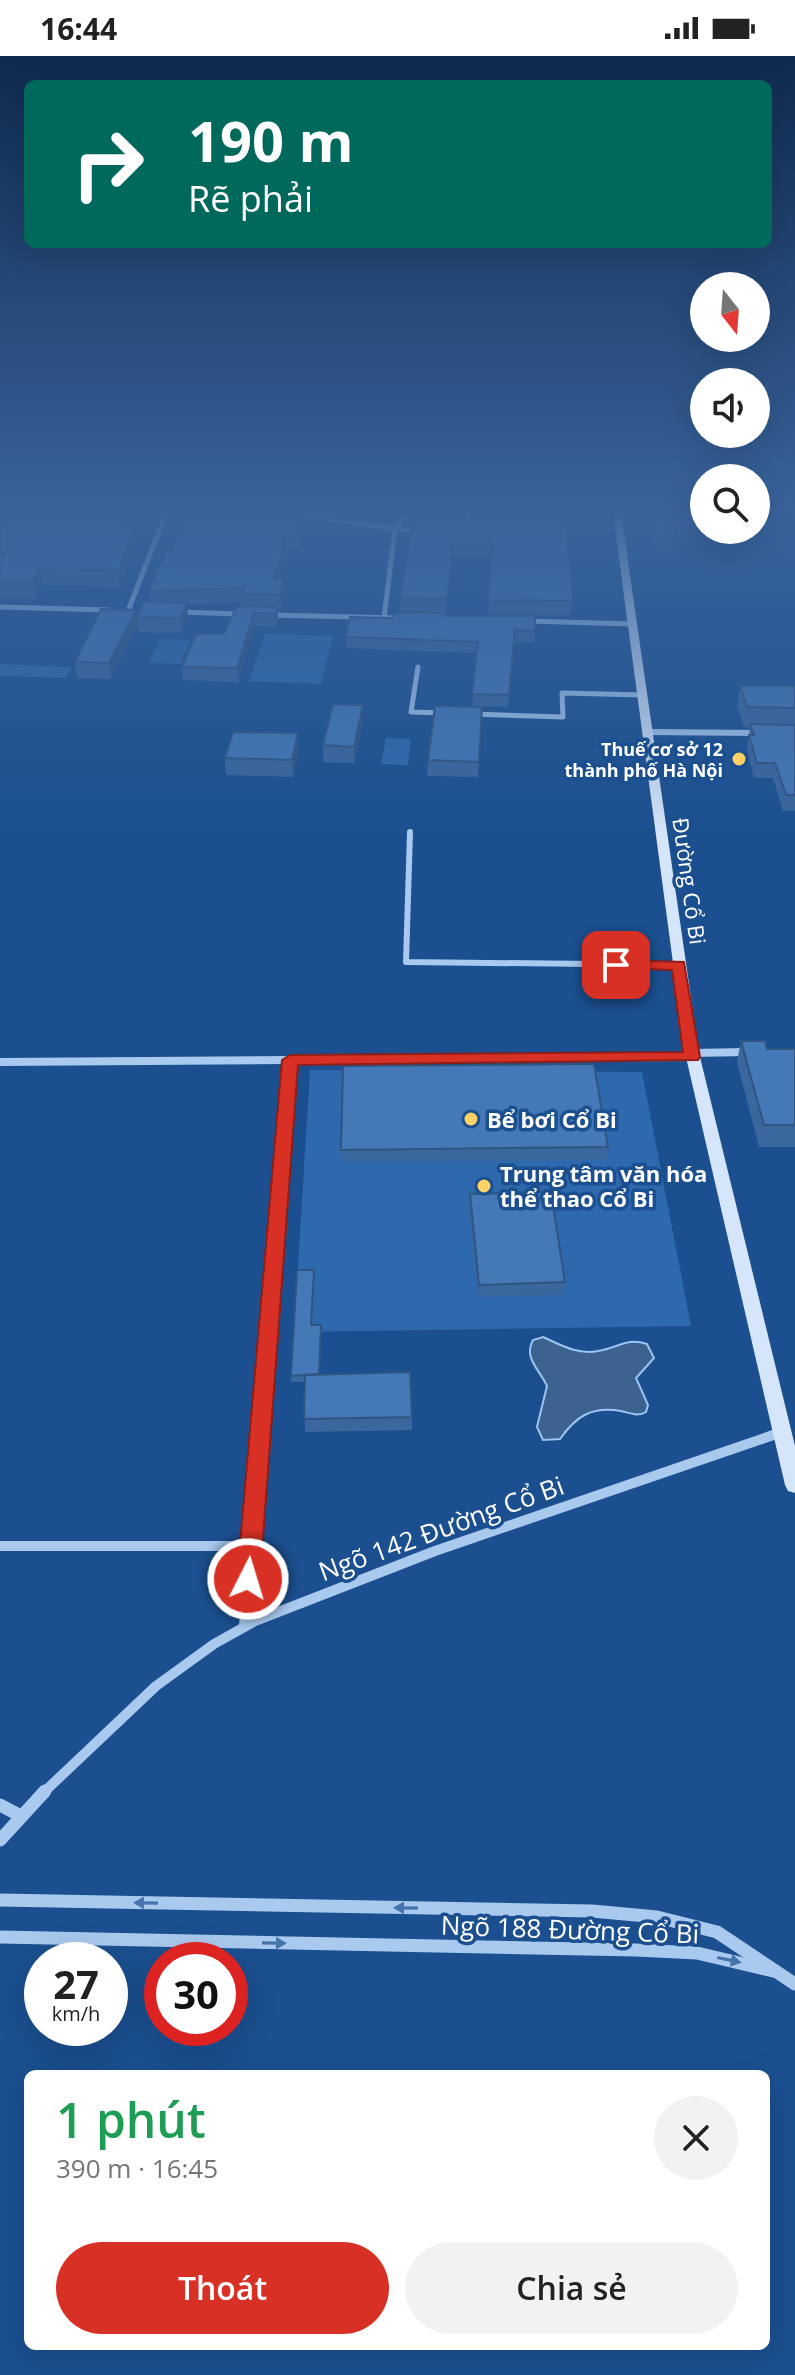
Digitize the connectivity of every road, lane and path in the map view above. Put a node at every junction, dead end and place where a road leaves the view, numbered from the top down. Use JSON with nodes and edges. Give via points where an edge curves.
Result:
{"nodes":[{"id":1,"x":530,"y":621,"type":"edge"},
{"id":2,"x":633,"y":624,"type":"joint"},
{"id":3,"x":418,"y":667,"type":"dead end"},
{"id":4,"x":643,"y":695,"type":"junction"},
{"id":5,"x":454,"y":714,"type":"edge"},
{"id":6,"x":468,"y":714,"type":"edge"},
{"id":7,"x":648,"y":732,"type":"junction"},
{"id":8,"x":764,"y":733,"type":"edge"},
{"id":9,"x":410,"y":832,"type":"dead end"},
{"id":10,"x":679,"y":965,"type":"junction"},
{"id":11,"x":752,"y":1052,"type":"edge"},
{"id":12,"x":692,"y":1055,"type":"junction"},
{"id":13,"x":290,"y":1060,"type":"junction"},
{"id":14,"x":0,"y":1062,"type":"edge"},
{"id":15,"x":782,"y":1432,"type":"junction"},
{"id":16,"x":795,"y":1485,"type":"edge"},
{"id":17,"x":0,"y":1546,"type":"edge"},
{"id":18,"x":251,"y":1546,"type":"junction"},
{"id":19,"x":244,"y":1626,"type":"junction"},
{"id":20,"x":0,"y":1805,"type":"edge"},
{"id":21,"x":21,"y":1816,"type":"junction"},
{"id":22,"x":0,"y":1840,"type":"edge"},
{"id":23,"x":0,"y":1900,"type":"edge"},
{"id":24,"x":0,"y":1937,"type":"edge"},
{"id":25,"x":777,"y":1972,"type":"junction"},
{"id":26,"x":795,"y":1984,"type":"edge"}],
"edges":[{"from":1,"to":2,"type":"street"},
{"from":2,"to":4,"type":"main road","name":"Đường Cổ Bi"},
{"from":3,"to":5,"type":"street","via":[[411,712]]},
{"from":4,"to":6,"type":"street","via":[[562,693],[563,717]]},
{"from":4,"to":7,"type":"main road","name":"Đường Cổ Bi"},
{"from":7,"to":8,"type":"street"},
{"from":7,"to":10,"type":"main road","name":"Đường Cổ Bi"},
{"from":9,"to":10,"type":"street","via":[[406,962]]},
{"from":10,"to":12,"type":"main road","name":"Đường Cổ Bi"},
{"from":11,"to":12,"type":"street"},
{"from":12,"to":13,"type":"street"},
{"from":12,"to":15,"type":"main road","name":"Đường Cổ Bi"},
{"from":13,"to":14,"type":"street"},
{"from":13,"to":18,"type":"street"},
{"from":15,"to":16,"type":"main road","name":"Đường Cổ Bi"},
{"from":15,"to":19,"type":"street","name":"Ngõ 142 Đường Cổ Bi","via":[[438,1550]]},
{"from":17,"to":18,"type":"street"},
{"from":18,"to":19,"type":"street"},
{"from":19,"to":21,"type":"street","name":"Ngõ 142 Đường Cổ Bi","via":[[151,1691]]},
{"from":20,"to":21,"type":"street"},
{"from":21,"to":22,"type":"street","name":"Ngõ 142 Đường Cổ Bi"},
{"from":25,"to":23,"type":"street","name":"Ngõ 188 Đường Cổ Bi","one_way":true,"via":[[717,1932],[592,1911]]},
{"from":24,"to":25,"type":"street","name":"Ngõ 188 Đường Cổ Bi","one_way":true,"via":[[636,1950],[697,1953]]},
{"from":25,"to":26,"type":"street"}]}
